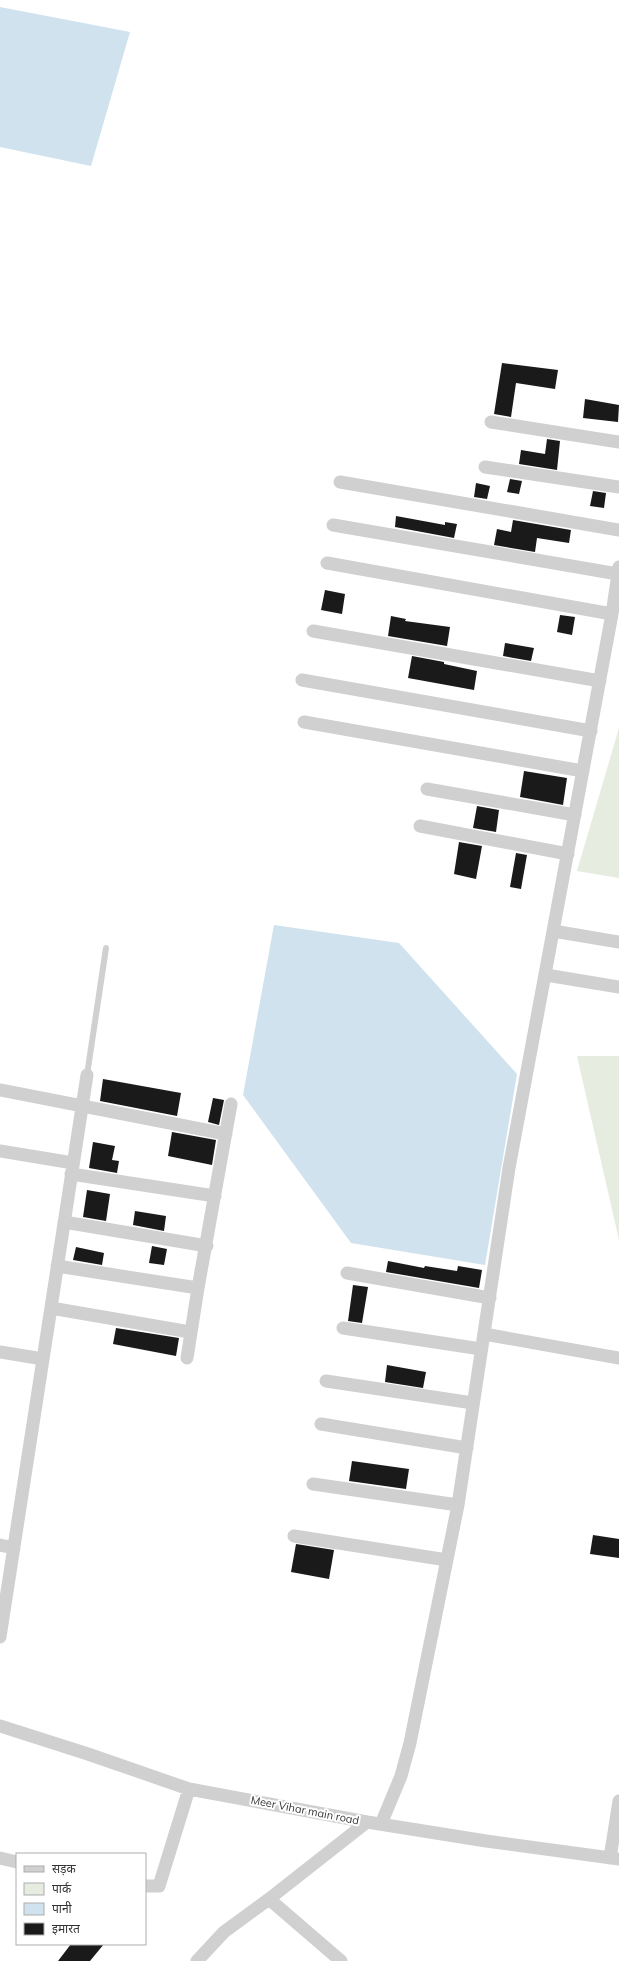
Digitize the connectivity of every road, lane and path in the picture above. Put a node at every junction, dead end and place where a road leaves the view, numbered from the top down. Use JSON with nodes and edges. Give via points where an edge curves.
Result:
{"nodes":[{"id":1,"x":491,"y":422,"type":"dead end"},
{"id":2,"x":619,"y":442,"type":"edge"},
{"id":3,"x":485,"y":466,"type":"dead end"},
{"id":4,"x":340,"y":482,"type":"dead end"},
{"id":5,"x":619,"y":487,"type":"edge"},
{"id":6,"x":333,"y":525,"type":"dead end"},
{"id":7,"x":619,"y":530,"type":"edge"},
{"id":8,"x":327,"y":563,"type":"dead end"},
{"id":9,"x":618,"y":570,"type":"edge"},
{"id":10,"x":612,"y":614,"type":"junction"},
{"id":11,"x":313,"y":631,"type":"dead end"},
{"id":12,"x":302,"y":680,"type":"dead end"},
{"id":13,"x":600,"y":681,"type":"junction"},
{"id":14,"x":304,"y":722,"type":"dead end"},
{"id":15,"x":591,"y":731,"type":"junction"},
{"id":16,"x":583,"y":771,"type":"junction"},
{"id":17,"x":426,"y":789,"type":"dead end"},
{"id":18,"x":575,"y":815,"type":"junction"},
{"id":19,"x":420,"y":826,"type":"dead end"},
{"id":20,"x":568,"y":854,"type":"junction"},
{"id":21,"x":553,"y":931,"type":"junction"},
{"id":22,"x":619,"y":942,"type":"edge"},
{"id":23,"x":106,"y":948,"type":"dead end"},
{"id":24,"x":546,"y":975,"type":"junction"},
{"id":25,"x":619,"y":987,"type":"edge"},
{"id":26,"x":87,"y":1075,"type":"joint"},
{"id":27,"x":0,"y":1090,"type":"edge"},
{"id":28,"x":232,"y":1104,"type":"dead end"},
{"id":29,"x":82,"y":1107,"type":"junction"},
{"id":30,"x":226,"y":1134,"type":"junction"},
{"id":31,"x":0,"y":1151,"type":"edge"},
{"id":32,"x":72,"y":1169,"type":"junction"},
{"id":33,"x":215,"y":1196,"type":"junction"},
{"id":34,"x":64,"y":1222,"type":"junction"},
{"id":35,"x":207,"y":1246,"type":"junction"},
{"id":36,"x":57,"y":1266,"type":"junction"},
{"id":37,"x":347,"y":1273,"type":"dead end"},
{"id":38,"x":198,"y":1288,"type":"junction"},
{"id":39,"x":490,"y":1298,"type":"junction"},
{"id":40,"x":51,"y":1308,"type":"junction"},
{"id":41,"x":343,"y":1328,"type":"dead end"},
{"id":42,"x":190,"y":1332,"type":"junction"},
{"id":43,"x":484,"y":1334,"type":"junction"},
{"id":44,"x":481,"y":1349,"type":"junction"},
{"id":45,"x":0,"y":1353,"type":"edge"},
{"id":46,"x":187,"y":1358,"type":"dead end"},
{"id":47,"x":619,"y":1358,"type":"edge"},
{"id":48,"x":43,"y":1359,"type":"junction"},
{"id":49,"x":326,"y":1381,"type":"dead end"},
{"id":50,"x":473,"y":1404,"type":"junction"},
{"id":51,"x":321,"y":1424,"type":"dead end"},
{"id":52,"x":467,"y":1448,"type":"junction"},
{"id":53,"x":313,"y":1484,"type":"dead end"},
{"id":54,"x":458,"y":1505,"type":"junction"},
{"id":55,"x":294,"y":1536,"type":"dead end"},
{"id":56,"x":0,"y":1545,"type":"edge"},
{"id":57,"x":14,"y":1548,"type":"junction"},
{"id":58,"x":447,"y":1560,"type":"junction"},
{"id":59,"x":0,"y":1637,"type":"edge"},
{"id":60,"x":0,"y":1726,"type":"edge"},
{"id":61,"x":189,"y":1789,"type":"junction"},
{"id":62,"x":619,"y":1801,"type":"edge"},
{"id":63,"x":367,"y":1822,"type":"junction"},
{"id":64,"x":381,"y":1824,"type":"junction"},
{"id":65,"x":0,"y":1858,"type":"edge"},
{"id":66,"x":614,"y":1859,"type":"edge"},
{"id":67,"x":16,"y":1862,"type":"edge"},
{"id":68,"x":146,"y":1886,"type":"edge"},
{"id":69,"x":269,"y":1899,"type":"junction"},
{"id":70,"x":197,"y":1961,"type":"edge"},
{"id":71,"x":341,"y":1961,"type":"edge"}],
"edges":[{"from":1,"to":2,"type":"street"},
{"from":3,"to":5,"type":"street"},
{"from":4,"to":7,"type":"street"},
{"from":6,"to":9,"type":"street"},
{"from":8,"to":10,"type":"street"},
{"from":9,"to":10,"type":"street"},
{"from":10,"to":13,"type":"street"},
{"from":11,"to":13,"type":"street"},
{"from":12,"to":15,"type":"street"},
{"from":13,"to":15,"type":"street"},
{"from":14,"to":16,"type":"street"},
{"from":15,"to":16,"type":"street"},
{"from":16,"to":18,"type":"street"},
{"from":17,"to":18,"type":"street"},
{"from":18,"to":20,"type":"street"},
{"from":19,"to":20,"type":"street"},
{"from":20,"to":21,"type":"street"},
{"from":21,"to":22,"type":"street"},
{"from":21,"to":24,"type":"street"},
{"from":23,"to":26,"type":"lane"},
{"from":24,"to":25,"type":"street"},
{"from":24,"to":39,"type":"street","via":[[509,1168]]},
{"from":26,"to":29,"type":"street"},
{"from":27,"to":29,"type":"street"},
{"from":28,"to":30,"type":"street"},
{"from":29,"to":30,"type":"street"},
{"from":29,"to":32,"type":"street"},
{"from":30,"to":33,"type":"street"},
{"from":31,"to":32,"type":"street"},
{"from":32,"to":33,"type":"street"},
{"from":32,"to":34,"type":"street"},
{"from":33,"to":35,"type":"street"},
{"from":34,"to":35,"type":"street"},
{"from":34,"to":36,"type":"street"},
{"from":35,"to":38,"type":"street"},
{"from":36,"to":38,"type":"street"},
{"from":36,"to":40,"type":"street"},
{"from":37,"to":39,"type":"street"},
{"from":38,"to":42,"type":"street"},
{"from":39,"to":43,"type":"street"},
{"from":40,"to":42,"type":"street"},
{"from":40,"to":48,"type":"street"},
{"from":41,"to":44,"type":"street"},
{"from":42,"to":46,"type":"street"},
{"from":43,"to":44,"type":"street"},
{"from":43,"to":47,"type":"street"},
{"from":44,"to":50,"type":"street"},
{"from":45,"to":48,"type":"street"},
{"from":48,"to":57,"type":"street"},
{"from":49,"to":50,"type":"street"},
{"from":50,"to":52,"type":"street"},
{"from":51,"to":52,"type":"street"},
{"from":52,"to":54,"type":"street"},
{"from":53,"to":54,"type":"street"},
{"from":54,"to":58,"type":"street"},
{"from":55,"to":58,"type":"street"},
{"from":56,"to":57,"type":"street"},
{"from":57,"to":59,"type":"street"},
{"from":58,"to":64,"type":"street","via":[[410,1743],[401,1776]]},
{"from":60,"to":61,"type":"street","name":"Meer Vihar main road"},
{"from":61,"to":63,"type":"street","name":"Meer Vihar main road"},
{"from":61,"to":68,"type":"street","via":[[159,1886]]},
{"from":62,"to":66,"type":"street"},
{"from":63,"to":64,"type":"street","name":"Meer Vihar main road"},
{"from":63,"to":69,"type":"street"},
{"from":64,"to":66,"type":"street","name":"Meer Vihar main road"},
{"from":65,"to":67,"type":"street"},
{"from":69,"to":70,"type":"street","via":[[224,1932]]},
{"from":69,"to":71,"type":"street"}]}
